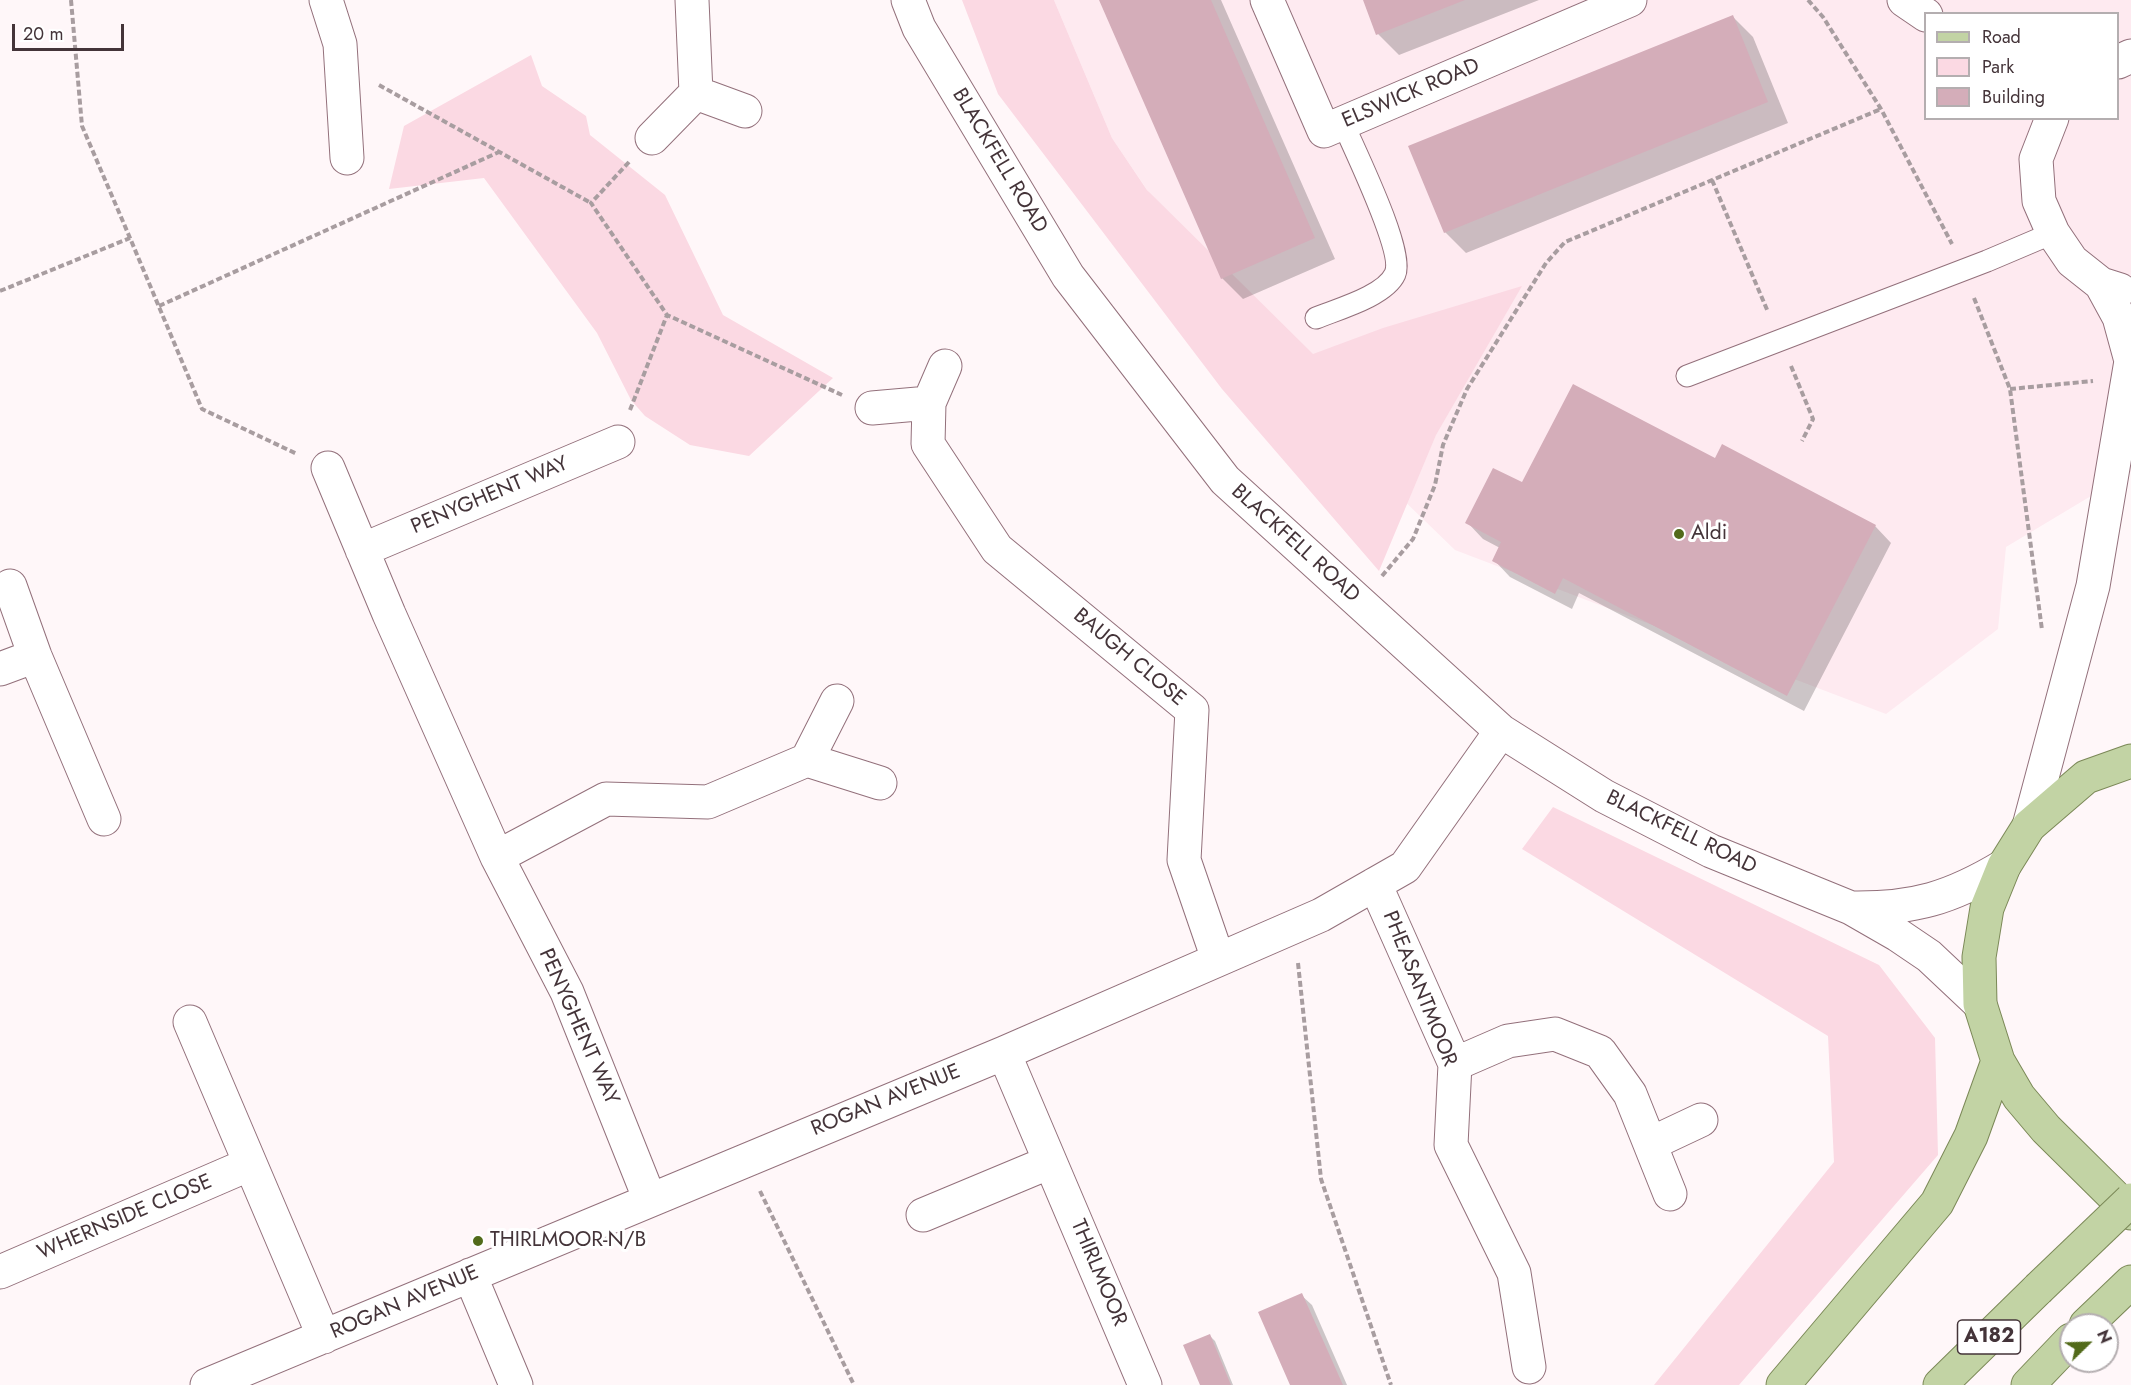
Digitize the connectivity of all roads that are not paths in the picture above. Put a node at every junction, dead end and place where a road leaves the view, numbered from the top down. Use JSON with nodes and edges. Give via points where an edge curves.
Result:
{"nodes":[{"id":1,"x":326,"y":0,"type":"edge"},
{"id":2,"x":692,"y":0,"type":"edge"},
{"id":3,"x":908,"y":0,"type":"edge"},
{"id":4,"x":1267,"y":0,"type":"edge"},
{"id":5,"x":1630,"y":0,"type":"edge"},
{"id":6,"x":1904,"y":0,"type":"edge"},
{"id":7,"x":1924,"y":14,"type":"edge"},
{"id":8,"x":696,"y":93,"type":"junction"},
{"id":9,"x":745,"y":111,"type":"dead end"},
{"id":10,"x":2051,"y":120,"type":"edge"},
{"id":11,"x":1342,"y":123,"type":"junction"},
{"id":12,"x":652,"y":138,"type":"road end"},
{"id":13,"x":347,"y":158,"type":"dead end"},
{"id":14,"x":2053,"y":233,"type":"junction"},
{"id":15,"x":2101,"y":284,"type":"junction"},
{"id":16,"x":2131,"y":294,"type":"edge"},
{"id":17,"x":1316,"y":318,"type":"dead end"},
{"id":18,"x":945,"y":366,"type":"dead end"},
{"id":19,"x":1687,"y":376,"type":"dead end"},
{"id":20,"x":929,"y":403,"type":"junction"},
{"id":21,"x":872,"y":408,"type":"road end"},
{"id":22,"x":618,"y":442,"type":"road end"},
{"id":23,"x":328,"y":468,"type":"road end"},
{"id":24,"x":362,"y":550,"type":"junction"},
{"id":25,"x":10,"y":586,"type":"dead end"},
{"id":26,"x":35,"y":656,"type":"junction"},
{"id":27,"x":0,"y":669,"type":"edge"},
{"id":28,"x":837,"y":701,"type":"dead end"},
{"id":29,"x":1501,"y":731,"type":"junction"},
{"id":30,"x":807,"y":760,"type":"junction"},
{"id":31,"x":2131,"y":761,"type":"edge"},
{"id":32,"x":880,"y":783,"type":"dead end"},
{"id":33,"x":104,"y":819,"type":"dead end"},
{"id":34,"x":2029,"y":826,"type":"junction"},
{"id":35,"x":498,"y":857,"type":"junction"},
{"id":36,"x":2004,"y":866,"type":"junction"},
{"id":37,"x":1375,"y":884,"type":"junction"},
{"id":38,"x":1851,"y":908,"type":"junction"},
{"id":39,"x":1218,"y":959,"type":"junction"},
{"id":40,"x":1980,"y":1004,"type":"junction"},
{"id":41,"x":190,"y":1022,"type":"dead end"},
{"id":42,"x":1004,"y":1053,"type":"junction"},
{"id":43,"x":1998,"y":1061,"type":"junction"},
{"id":44,"x":1455,"y":1064,"type":"junction"},
{"id":45,"x":1701,"y":1120,"type":"dead end"},
{"id":46,"x":1650,"y":1144,"type":"junction"},
{"id":47,"x":1050,"y":1162,"type":"junction"},
{"id":48,"x":250,"y":1164,"type":"junction"},
{"id":49,"x":1670,"y":1194,"type":"dead end"},
{"id":50,"x":650,"y":1200,"type":"junction"},
{"id":51,"x":2131,"y":1200,"type":"edge"},
{"id":52,"x":2131,"y":1213,"type":"edge"},
{"id":53,"x":923,"y":1215,"type":"dead end"},
{"id":54,"x":0,"y":1272,"type":"edge"},
{"id":55,"x":470,"y":1275,"type":"junction"},
{"id":56,"x":2131,"y":1282,"type":"edge"},
{"id":57,"x":2099,"y":1313,"type":"edge"},
{"id":58,"x":324,"y":1337,"type":"junction"},
{"id":59,"x":2059,"y":1353,"type":"edge"},
{"id":60,"x":1529,"y":1367,"type":"dead end"},
{"id":61,"x":207,"y":1385,"type":"edge"},
{"id":62,"x":516,"y":1385,"type":"edge"},
{"id":63,"x":1145,"y":1385,"type":"edge"},
{"id":64,"x":1783,"y":1385,"type":"edge"},
{"id":65,"x":1940,"y":1385,"type":"edge"},
{"id":66,"x":2028,"y":1385,"type":"edge"}],
"edges":[{"from":1,"to":13,"type":"street","via":[[340,44]]},
{"from":2,"to":8,"type":"street"},
{"from":3,"to":29,"type":"street","name":"BLACKFELL ROAD","via":[[919,28],[1068,276],[1225,480]]},
{"from":4,"to":11,"type":"street","name":"ELSWICK ROAD","via":[[1324,131]]},
{"from":5,"to":11,"type":"street","name":"ELSWICK ROAD"},
{"from":6,"to":7,"type":"street"},
{"from":8,"to":9,"type":"street"},
{"from":8,"to":12,"type":"street"},
{"from":10,"to":14,"type":"street","via":[[2036,159],[2038,201]]},
{"from":11,"to":17,"type":"lane","via":[[1398,261],[1386,286]]},
{"from":14,"to":15,"type":"street","via":[[2072,261]]},
{"from":14,"to":19,"type":"lane"},
{"from":15,"to":16,"type":"street"},
{"from":15,"to":34,"type":"street","via":[[2119,317],[2131,361],[2093,586]]},
{"from":18,"to":20,"type":"street","name":"BAUGH CLOSE"},
{"from":20,"to":21,"type":"street"},
{"from":20,"to":39,"type":"street","name":"BAUGH CLOSE","via":[[928,444],[997,549],[1192,710],[1184,860]]},
{"from":22,"to":24,"type":"street","name":"PENYGHENT WAY"},
{"from":23,"to":24,"type":"street","name":"PENYGHENT WAY"},
{"from":24,"to":35,"type":"street","name":"PENYGHENT WAY"},
{"from":25,"to":26,"type":"street"},
{"from":26,"to":27,"type":"street"},
{"from":26,"to":33,"type":"street"},
{"from":28,"to":30,"type":"street"},
{"from":29,"to":37,"type":"street","name":"ROGAN AVENUE","via":[[1405,867]]},
{"from":29,"to":38,"type":"street","name":"BLACKFELL ROAD","via":[[1604,796],[1711,851]]},
{"from":30,"to":32,"type":"street"},
{"from":30,"to":35,"type":"street","via":[[708,802],[606,799]]},
{"from":31,"to":34,"type":"main road","via":[[2086,777]]},
{"from":34,"to":36,"type":"main road"},
{"from":35,"to":50,"type":"street","name":"PENYGHENT WAY","via":[[567,992]]},
{"from":36,"to":38,"type":"street","name":"BLACKFELL ROAD","via":[[1949,895],[1922,903],[1884,909]]},
{"from":36,"to":40,"type":"main road","via":[[1987,908],[1979,957]]},
{"from":37,"to":39,"type":"street","name":"ROGAN AVENUE","via":[[1321,915]]},
{"from":37,"to":44,"type":"street","name":"PHEASANTMOOR"},
{"from":38,"to":40,"type":"street","name":"BLACKFELL ROAD","via":[[1929,956]]},
{"from":39,"to":42,"type":"street","name":"ROGAN AVENUE"},
{"from":40,"to":43,"type":"main road"},
{"from":41,"to":48,"type":"street"},
{"from":42,"to":47,"type":"street","name":"THIRLMOOR"},
{"from":42,"to":50,"type":"street","name":"ROGAN AVENUE"},
{"from":43,"to":52,"type":"main road","via":[[2019,1097],[2046,1129]]},
{"from":43,"to":64,"type":"main road","via":[[1971,1136],[1936,1203]]},
{"from":44,"to":46,"type":"street","via":[[1508,1041],[1555,1034],[1600,1052],[1630,1094]]},
{"from":44,"to":60,"type":"street","name":"PHEASANTMOOR","via":[[1451,1144],[1514,1273]]},
{"from":45,"to":46,"type":"street"},
{"from":46,"to":49,"type":"street"},
{"from":47,"to":53,"type":"street"},
{"from":47,"to":63,"type":"street","name":"THIRLMOOR"},
{"from":48,"to":54,"type":"street","name":"WHERNSIDE CLOSE"},
{"from":48,"to":58,"type":"street"},
{"from":50,"to":55,"type":"street","name":"ROGAN AVENUE"},
{"from":51,"to":65,"type":"main road","number":"A182","bridge":true},
{"from":55,"to":58,"type":"street","name":"ROGAN AVENUE"},
{"from":55,"to":62,"type":"street"},
{"from":56,"to":57,"type":"main road"},
{"from":58,"to":61,"type":"street","name":"ROGAN AVENUE"},
{"from":59,"to":66,"type":"main road","number":"A182"}]}
